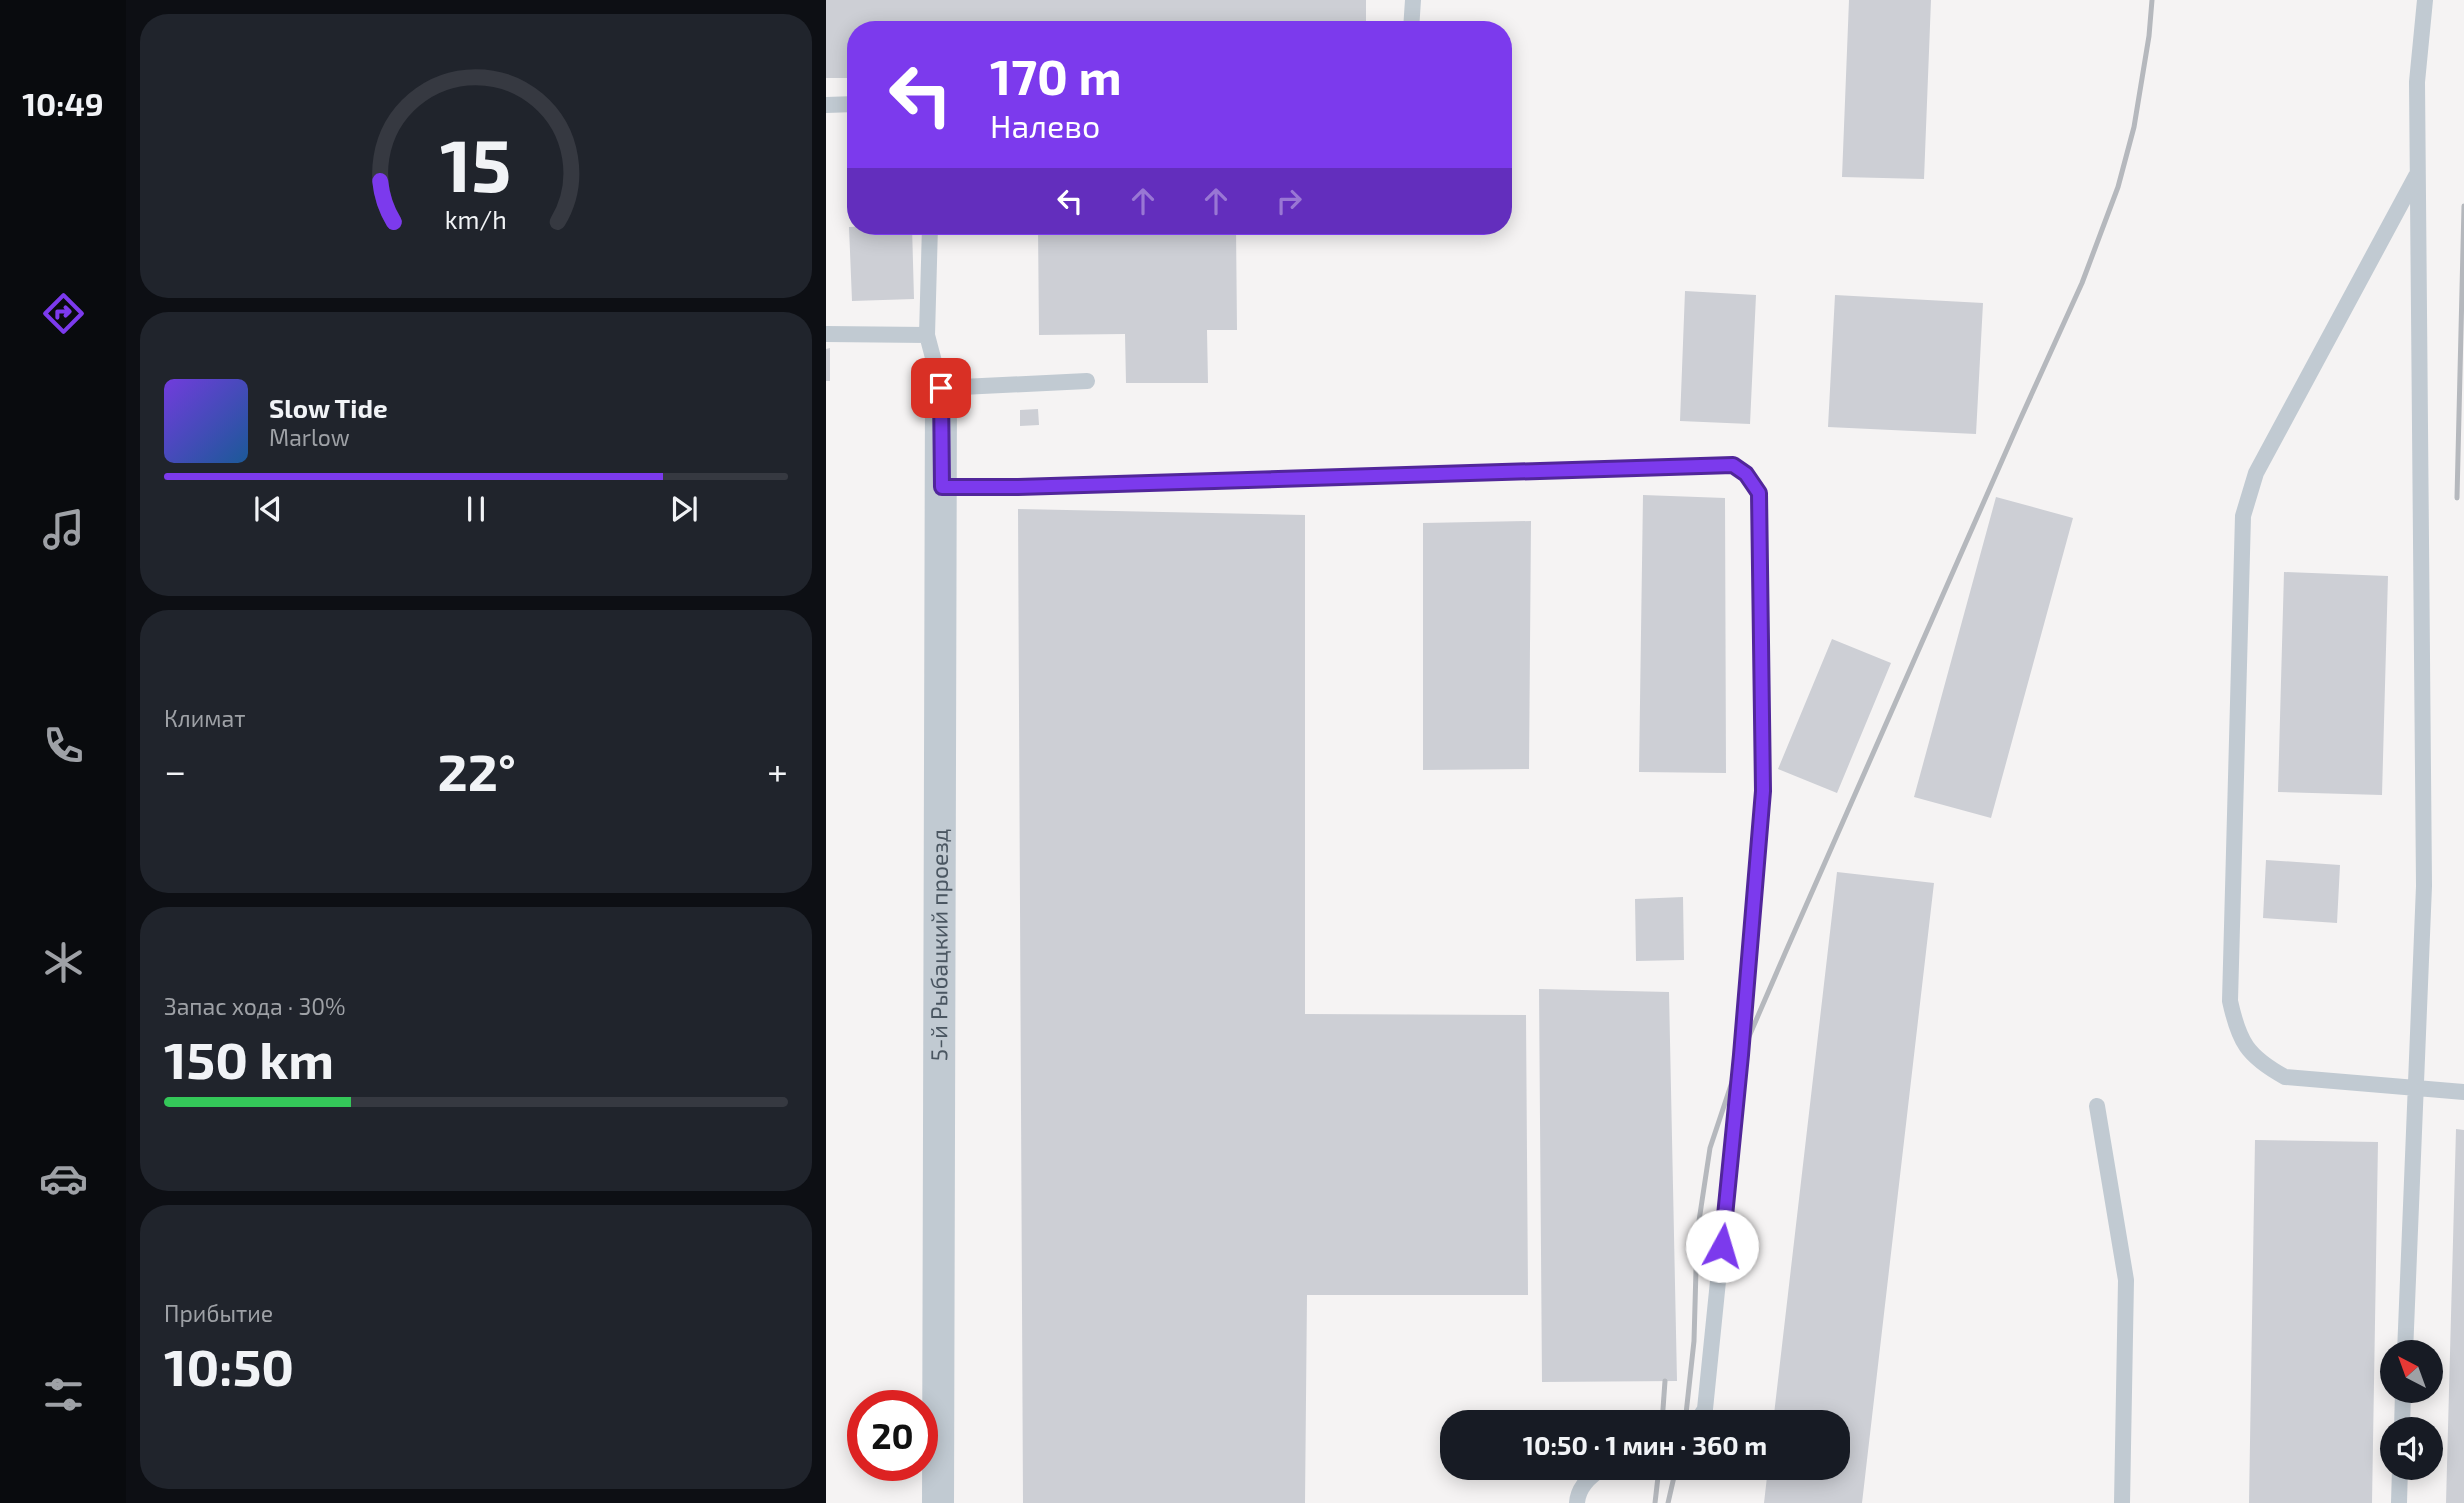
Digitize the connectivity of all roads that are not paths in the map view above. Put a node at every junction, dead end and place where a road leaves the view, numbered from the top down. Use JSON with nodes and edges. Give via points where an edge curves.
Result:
{"nodes":[{"id":1,"x":1413,"y":0,"type":"edge"},
{"id":2,"x":2425,"y":0,"type":"edge"},
{"id":3,"x":1412,"y":21,"type":"edge"},
{"id":4,"x":847,"y":104,"type":"edge"},
{"id":5,"x":826,"y":105,"type":"edge"},
{"id":6,"x":2418,"y":173,"type":"junction"},
{"id":7,"x":930,"y":235,"type":"edge"},
{"id":8,"x":826,"y":334,"type":"edge"},
{"id":9,"x":927,"y":335,"type":"junction"},
{"id":10,"x":1087,"y":381,"type":"dead end"},
{"id":11,"x":941,"y":388,"type":"junction"},
{"id":12,"x":942,"y":487,"type":"junction"},
{"id":13,"x":2415,"y":1089,"type":"junction"},
{"id":14,"x":2464,"y":1092,"type":"edge"},
{"id":15,"x":2097,"y":1106,"type":"dead end"},
{"id":16,"x":2405,"y":1340,"type":"edge"},
{"id":17,"x":1703,"y":1410,"type":"edge"},
{"id":18,"x":1588,"y":1480,"type":"edge"},
{"id":19,"x":2400,"y":1480,"type":"edge"},
{"id":20,"x":938,"y":1503,"type":"edge"},
{"id":21,"x":1577,"y":1503,"type":"edge"},
{"id":22,"x":2122,"y":1503,"type":"edge"},
{"id":23,"x":2399,"y":1503,"type":"edge"}],
"edges":[{"from":1,"to":3,"type":"lane"},
{"from":2,"to":6,"type":"lane","via":[[2417,82]]},
{"from":4,"to":5,"type":"lane"},
{"from":6,"to":13,"type":"lane","via":[[2424,886]]},
{"from":6,"to":13,"type":"lane","via":[[2256,473],[2243,516],[2230,1001],[2236,1030],[2247,1049],[2263,1065],[2285,1076]]},
{"from":7,"to":9,"type":"lane"},
{"from":8,"to":9,"type":"lane"},
{"from":9,"to":11,"type":"lane"},
{"from":10,"to":11,"type":"lane"},
{"from":11,"to":12,"type":"street","name":"5-й Рыбацкий проезд"},
{"from":12,"to":17,"type":"lane","via":[[1733,465],[1746,474],[1759,493],[1763,791]]},
{"from":12,"to":20,"type":"street","name":"5-й Рыбацкий проезд"},
{"from":13,"to":14,"type":"lane"},
{"from":13,"to":16,"type":"lane"},
{"from":15,"to":22,"type":"lane","via":[[2126,1280]]},
{"from":18,"to":21,"type":"lane"},
{"from":19,"to":23,"type":"lane"}]}
